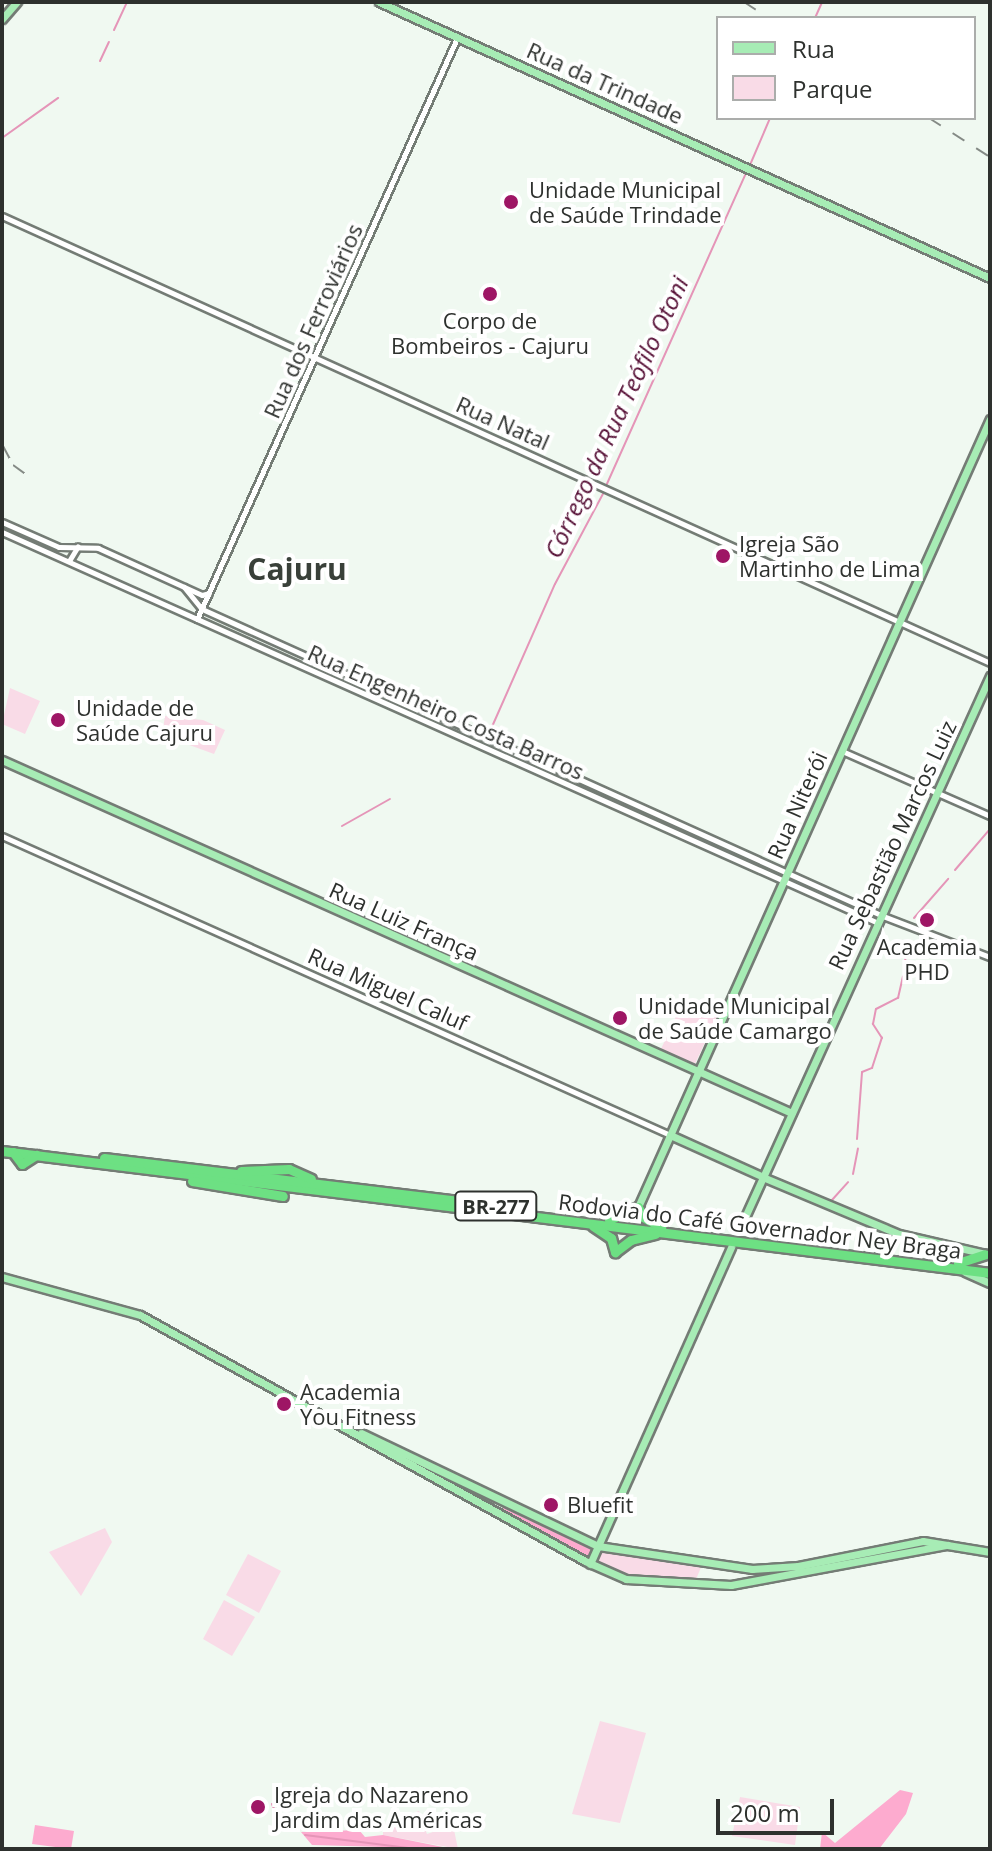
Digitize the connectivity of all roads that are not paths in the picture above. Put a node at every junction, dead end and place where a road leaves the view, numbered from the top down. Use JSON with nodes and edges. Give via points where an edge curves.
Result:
{"nodes":[{"id":1,"x":17,"y":2,"type":"edge"},
{"id":2,"x":379,"y":2,"type":"edge"},
{"id":3,"x":2,"y":19,"type":"edge"},
{"id":4,"x":458,"y":37,"type":"junction"},
{"id":5,"x":2,"y":216,"type":"edge"},
{"id":6,"x":990,"y":278,"type":"edge"},
{"id":7,"x":314,"y":357,"type":"junction"},
{"id":8,"x":990,"y":419,"type":"edge"},
{"id":9,"x":2,"y":522,"type":"edge"},
{"id":10,"x":2,"y":532,"type":"edge"},
{"id":11,"x":81,"y":545,"type":"junction"},
{"id":12,"x":69,"y":561,"type":"junction"},
{"id":13,"x":184,"y":587,"type":"junction"},
{"id":14,"x":209,"y":593,"type":"junction"},
{"id":15,"x":199,"y":614,"type":"junction"},
{"id":16,"x":899,"y":623,"type":"junction"},
{"id":17,"x":990,"y":663,"type":"edge"},
{"id":18,"x":990,"y":676,"type":"edge"},
{"id":19,"x":841,"y":751,"type":"junction"},
{"id":20,"x":2,"y":760,"type":"edge"},
{"id":21,"x":937,"y":794,"type":"junction"},
{"id":22,"x":990,"y":816,"type":"edge"},
{"id":23,"x":2,"y":836,"type":"edge"},
{"id":24,"x":784,"y":876,"type":"junction"},
{"id":25,"x":880,"y":919,"type":"junction"},
{"id":26,"x":990,"y":957,"type":"edge"},
{"id":27,"x":698,"y":1071,"type":"junction"},
{"id":28,"x":792,"y":1113,"type":"junction"},
{"id":29,"x":670,"y":1135,"type":"junction"},
{"id":30,"x":5,"y":1149,"type":"edge"},
{"id":31,"x":160,"y":1172,"type":"junction"},
{"id":32,"x":762,"y":1177,"type":"junction"},
{"id":33,"x":283,"y":1196,"type":"dead end"},
{"id":34,"x":638,"y":1207,"type":"junction"},
{"id":35,"x":609,"y":1220,"type":"junction"},
{"id":36,"x":586,"y":1223,"type":"junction"},
{"id":37,"x":740,"y":1228,"type":"dead end"},
{"id":38,"x":664,"y":1230,"type":"junction"},
{"id":39,"x":731,"y":1247,"type":"dead end"},
{"id":40,"x":987,"y":1254,"type":"edge"},
{"id":41,"x":959,"y":1266,"type":"junction"},
{"id":42,"x":990,"y":1270,"type":"edge"},
{"id":43,"x":2,"y":1277,"type":"edge"},
{"id":44,"x":990,"y":1283,"type":"edge"},
{"id":45,"x":330,"y":1420,"type":"junction"},
{"id":46,"x":947,"y":1545,"type":"junction"},
{"id":47,"x":598,"y":1546,"type":"junction"},
{"id":48,"x":990,"y":1552,"type":"edge"},
{"id":49,"x":590,"y":1564,"type":"junction"}],
"edges":[{"from":1,"to":3,"type":"main road"},
{"from":2,"to":4,"type":"main road","name":"Rua da Trindade"},
{"from":4,"to":6,"type":"main road","name":"Rua da Trindade"},
{"from":4,"to":7,"type":"street","name":"Rua dos Ferroviários"},
{"from":5,"to":7,"type":"street","name":"Rua Natal"},
{"from":7,"to":14,"type":"street","name":"Rua dos Ferroviários"},
{"from":7,"to":16,"type":"street","name":"Rua Natal"},
{"from":8,"to":16,"type":"main road","name":"Rua Niterói"},
{"from":9,"to":11,"type":"street","name":"Rua Engenheiro Costa Barros","via":[[59,547]]},
{"from":10,"to":12,"type":"street","name":"Rua Engenheiro Costa Barros"},
{"from":11,"to":12,"type":"street"},
{"from":11,"to":13,"type":"street","name":"Rua Engenheiro Costa Barros"},
{"from":12,"to":15,"type":"street","name":"Rua Engenheiro Costa Barros"},
{"from":13,"to":14,"type":"street","name":"Rua Engenheiro Costa Barros"},
{"from":13,"to":15,"type":"street","name":"Rua Engenheiro Costa Barros"},
{"from":14,"to":15,"type":"street","name":"Rua dos Ferroviários"},
{"from":15,"to":24,"type":"street","name":"Rua Engenheiro Costa Barros"},
{"from":15,"to":24,"type":"street","name":"Rua Engenheiro Costa Barros"},
{"from":16,"to":17,"type":"street","name":"Rua Natal"},
{"from":16,"to":19,"type":"main road","name":"Rua Niterói"},
{"from":18,"to":21,"type":"main road","name":"Rua Sebastião Marcos Luiz"},
{"from":19,"to":21,"type":"street"},
{"from":19,"to":24,"type":"main road","name":"Rua Niterói"},
{"from":20,"to":27,"type":"main road","name":"Rua Luiz França"},
{"from":21,"to":22,"type":"street"},
{"from":21,"to":25,"type":"main road","name":"Rua Sebastião Marcos Luiz"},
{"from":23,"to":29,"type":"street","name":"Rua Miguel Caluf"},
{"from":24,"to":25,"type":"street","name":"Rua Engenheiro Costa Barros"},
{"from":24,"to":27,"type":"main road","name":"Rua Niterói"},
{"from":25,"to":26,"type":"street","name":"Rua Engenheiro Costa Barros"},
{"from":25,"to":28,"type":"main road","name":"Rua Sebastião Marcos Luiz"},
{"from":27,"to":28,"type":"main road","name":"Rua Luiz França"},
{"from":27,"to":29,"type":"main road","name":"Rua Niterói"},
{"from":28,"to":32,"type":"main road","name":"Rua Sebastião Marcos Luiz"},
{"from":29,"to":32,"type":"main road","name":"Rua Miguel Caluf"},
{"from":29,"to":34,"type":"main road","name":"Rua Niterói"},
{"from":30,"to":31,"type":"highway","name":"Rodovia do Café Governador Ney Braga","number":"BR-277","via":[[22,1164],[36,1155]]},
{"from":30,"to":35,"type":"highway","name":"Rodovia do Café Governador Ney Braga","number":"BR-277","via":[[202,1170],[276,1168],[337,1186]]},
{"from":31,"to":33,"type":"highway"},
{"from":31,"to":36,"type":"highway","name":"Rodovia do Café Governador Ney Braga","number":"BR-277"},
{"from":32,"to":37,"type":"main road"},
{"from":32,"to":40,"type":"main road","name":"Rua Miguel Caluf","via":[[899,1234]]},
{"from":34,"to":35,"type":"highway"},
{"from":34,"to":38,"type":"highway","via":[[643,1217]]},
{"from":35,"to":38,"type":"highway","name":"Rodovia do Café Governador Ney Braga","number":"BR-277"},
{"from":36,"to":38,"type":"highway","name":"Rodovia do Café Governador Ney Braga","number":"BR-277"},
{"from":36,"to":38,"type":"highway","via":[[622,1242]]},
{"from":38,"to":41,"type":"highway","name":"Rodovia do Café Governador Ney Braga","number":"BR-277"},
{"from":39,"to":47,"type":"main road"},
{"from":40,"to":41,"type":"highway"},
{"from":41,"to":42,"type":"highway","name":"Rodovia do Café Governador Ney Braga","number":"BR-277"},
{"from":41,"to":44,"type":"main road"},
{"from":43,"to":45,"type":"main road","via":[[148,1319]]},
{"from":45,"to":47,"type":"main road","via":[[432,1463]]},
{"from":45,"to":49,"type":"main road"},
{"from":46,"to":47,"type":"main road","via":[[923,1541],[759,1569]]},
{"from":46,"to":48,"type":"main road"},
{"from":46,"to":49,"type":"main road","via":[[721,1586],[640,1582]]},
{"from":47,"to":49,"type":"main road"}]}
